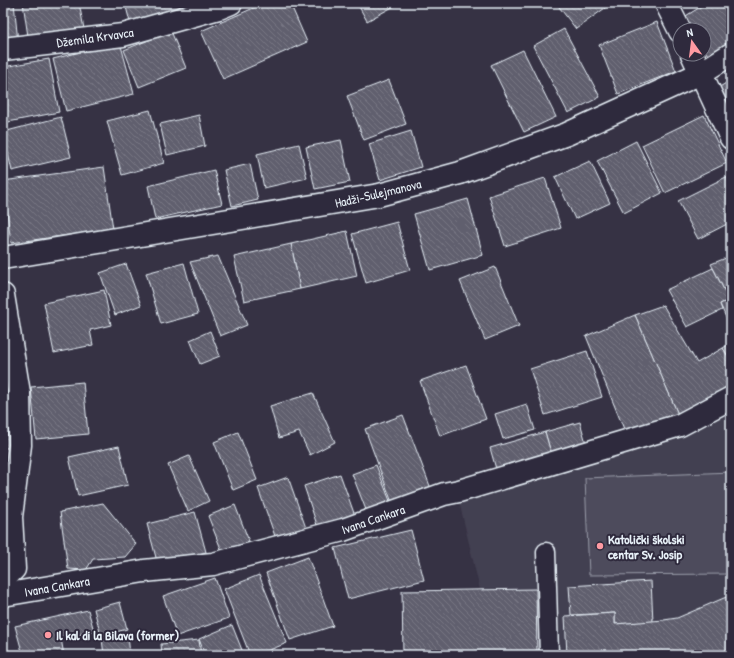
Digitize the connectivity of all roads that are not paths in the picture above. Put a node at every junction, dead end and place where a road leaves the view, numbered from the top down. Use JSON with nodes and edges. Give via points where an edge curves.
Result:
{"nodes":[{"id":1,"x":230,"y":3,"type":"edge"},
{"id":2,"x":666,"y":3,"type":"edge"},
{"id":3,"x":676,"y":22,"type":"edge"},
{"id":4,"x":3,"y":48,"type":"edge"},
{"id":5,"x":731,"y":54,"type":"edge"},
{"id":6,"x":696,"y":63,"type":"edge"},
{"id":7,"x":731,"y":138,"type":"edge"},
{"id":8,"x":3,"y":258,"type":"edge"},
{"id":9,"x":3,"y":295,"type":"edge"},
{"id":10,"x":731,"y":398,"type":"edge"},
{"id":11,"x":546,"y":552,"type":"dead end"},
{"id":12,"x":3,"y":580,"type":"edge"},
{"id":13,"x":3,"y":595,"type":"edge"},
{"id":14,"x":549,"y":655,"type":"edge"}],
"edges":[{"from":1,"to":4,"type":"street","name":"Džemila Krvavca","via":[[123,35]]},
{"from":2,"to":3,"type":"street"},
{"from":5,"to":6,"type":"street","name":"Hadži-Sulejmanova"},
{"from":6,"to":7,"type":"street"},
{"from":6,"to":8,"type":"street","name":"Hadži-Sulejmanova","via":[[567,134],[460,172],[379,195]]},
{"from":9,"to":12,"type":"street","via":[[19,393],[20,444],[11,517],[14,569]]},
{"from":10,"to":13,"type":"street","name":"Ivana Cankara","via":[[680,425],[444,494],[343,530],[213,564],[144,571]]},
{"from":11,"to":14,"type":"lane"}]}
